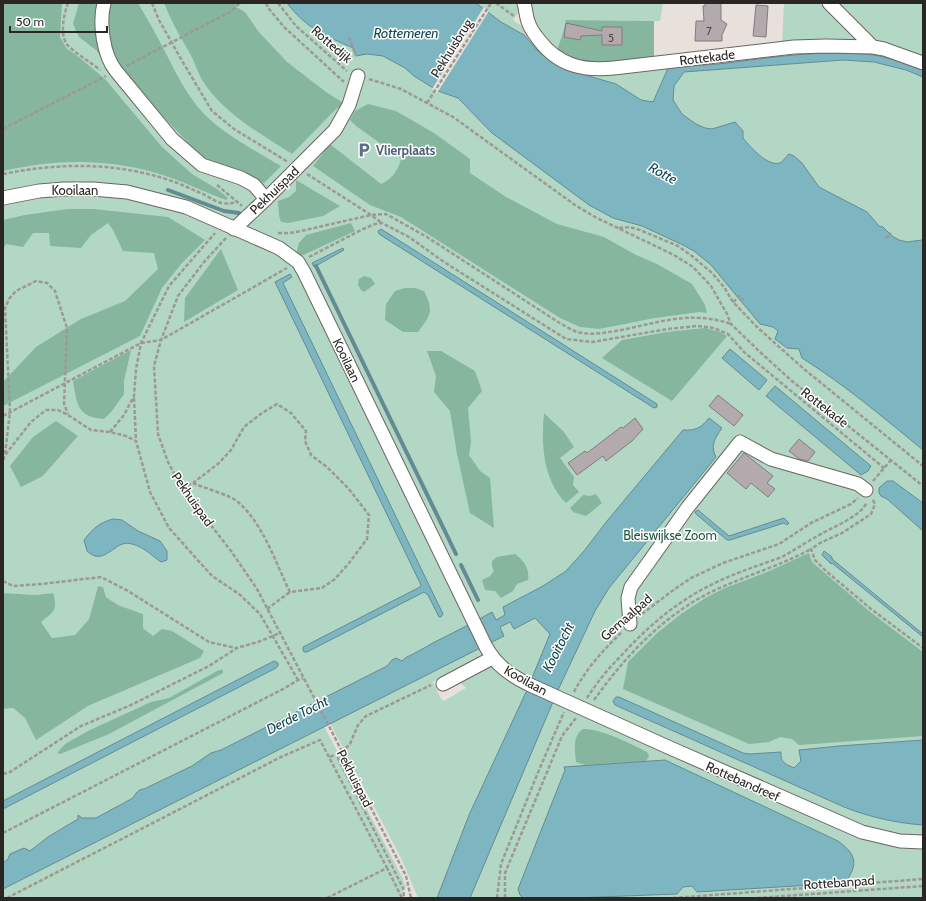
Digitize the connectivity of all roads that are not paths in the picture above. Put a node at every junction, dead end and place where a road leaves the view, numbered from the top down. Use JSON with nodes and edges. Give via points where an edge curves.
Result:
{"nodes":[{"id":1,"x":104,"y":3,"type":"edge"},
{"id":2,"x":524,"y":3,"type":"edge"},
{"id":3,"x":828,"y":3,"type":"edge"},
{"id":4,"x":873,"y":47,"type":"junction"},
{"id":5,"x":923,"y":62,"type":"edge"},
{"id":6,"x":358,"y":76,"type":"road end"},
{"id":7,"x":3,"y":198,"type":"edge"},
{"id":8,"x":266,"y":199,"type":"junction"},
{"id":9,"x":234,"y":228,"type":"junction"},
{"id":10,"x":866,"y":490,"type":"road end"},
{"id":11,"x":630,"y":624,"type":"road end"},
{"id":12,"x":489,"y":653,"type":"junction"},
{"id":13,"x":443,"y":684,"type":"road end"},
{"id":14,"x":566,"y":701,"type":"joint"},
{"id":15,"x":923,"y":842,"type":"edge"}],
"edges":[{"from":1,"to":8,"type":"street","via":[[102,31],[111,65],[172,139],[202,165],[241,178],[254,185]]},
{"from":2,"to":4,"type":"street","name":"Rottekade","via":[[529,24],[553,55],[566,63],[598,70],[794,47]]},
{"from":3,"to":4,"type":"street"},
{"from":4,"to":5,"type":"street","name":"Rottekade"},
{"from":6,"to":8,"type":"street","name":"Pekhuispad","via":[[349,105],[335,130]]},
{"from":7,"to":9,"type":"street","name":"Kooilaan","via":[[64,189],[127,192],[186,207]]},
{"from":8,"to":9,"type":"street","name":"Pekhuispad"},
{"from":9,"to":12,"type":"street","name":"Kooilaan","via":[[279,248],[298,262]]},
{"from":10,"to":11,"type":"street","via":[[858,484],[771,459],[740,442],[688,507],[631,586],[628,598]]},
{"from":12,"to":13,"type":"street"},
{"from":12,"to":14,"type":"street","name":"Kooilaan","via":[[512,676]]},
{"from":14,"to":15,"type":"street","name":"Rottebandreef","via":[[862,832],[900,841]]}]}
